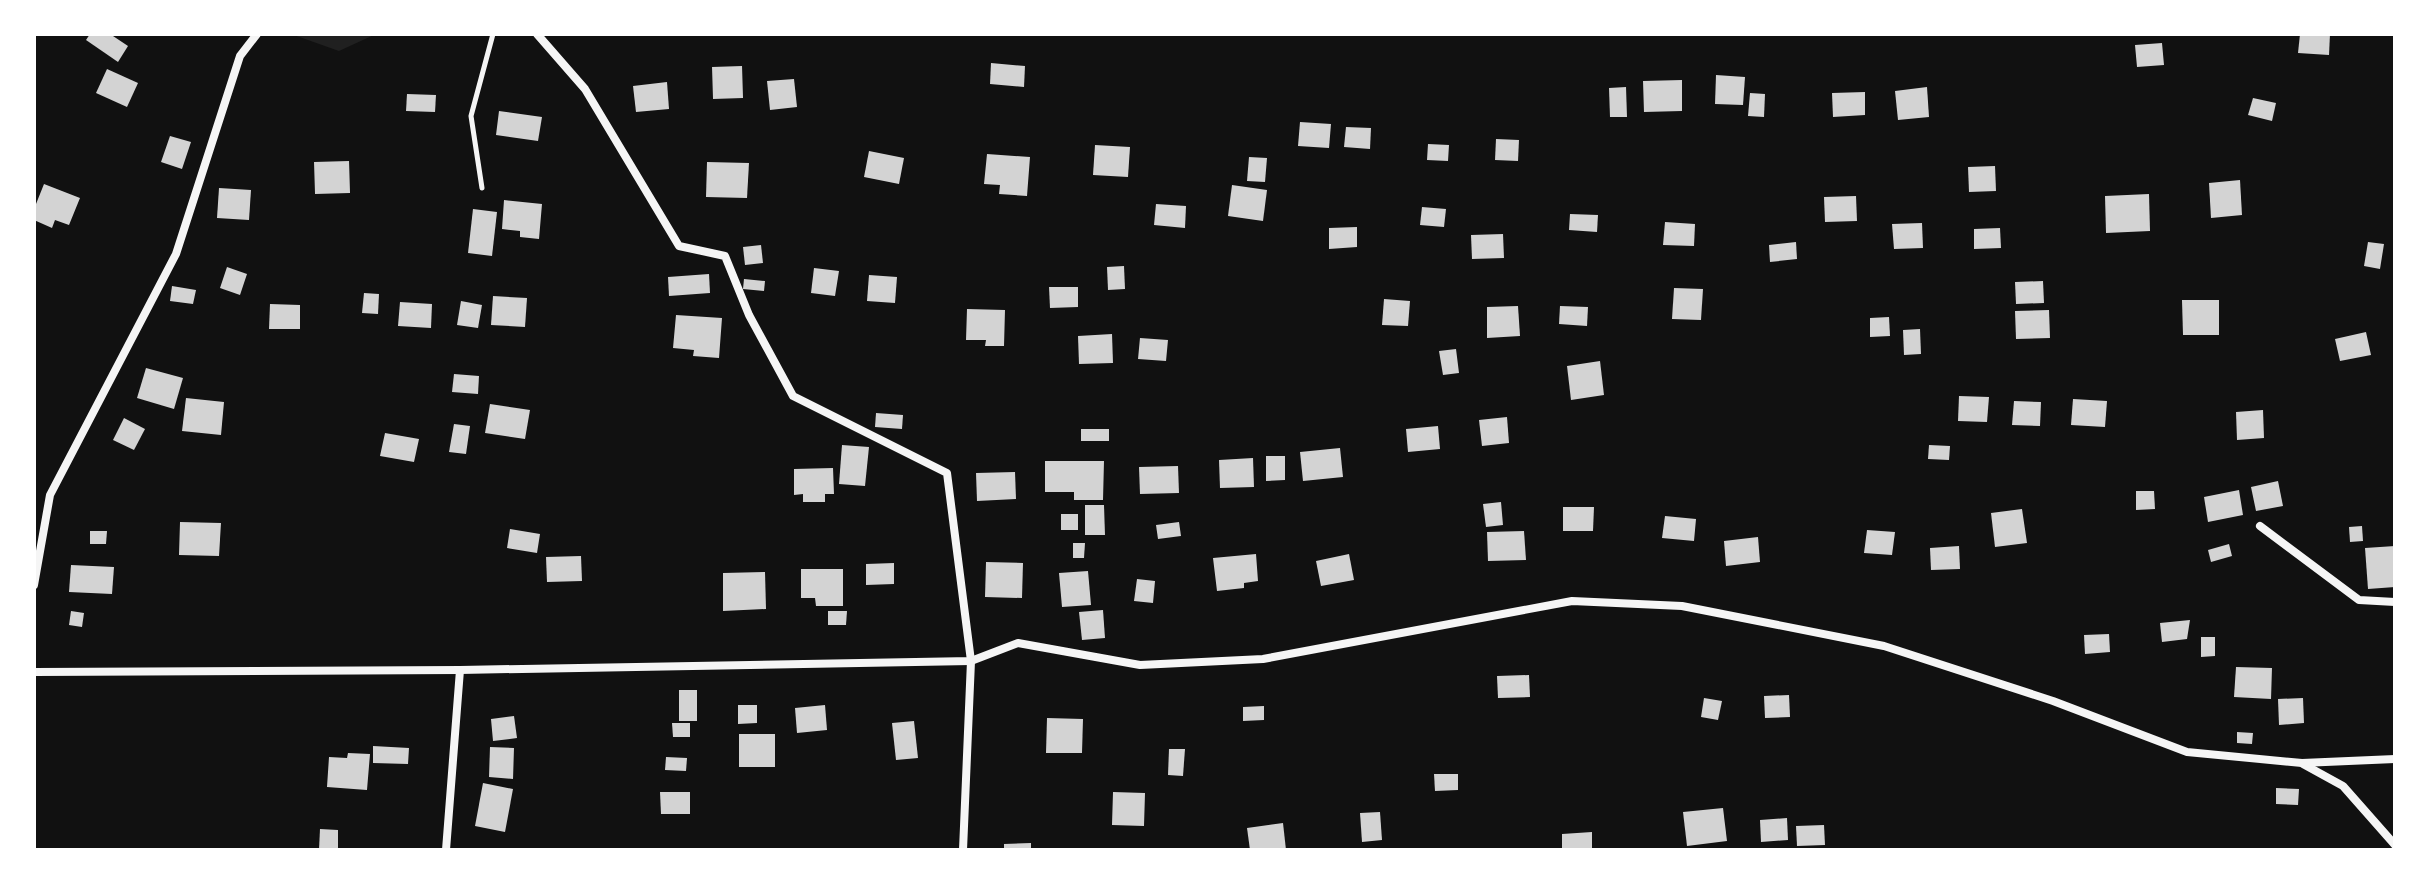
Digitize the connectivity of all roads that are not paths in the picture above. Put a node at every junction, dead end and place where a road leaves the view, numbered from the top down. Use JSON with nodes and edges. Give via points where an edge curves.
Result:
{"nodes":[{"id":1,"x":257,"y":34,"type":"edge"},
{"id":2,"x":537,"y":34,"type":"edge"},
{"id":3,"x":2260,"y":526,"type":"dead end"},
{"id":4,"x":34,"y":585,"type":"edge"},
{"id":5,"x":2395,"y":602,"type":"edge"},
{"id":6,"x":971,"y":661,"type":"junction"},
{"id":7,"x":460,"y":670,"type":"junction"},
{"id":8,"x":34,"y":672,"type":"edge"},
{"id":9,"x":2395,"y":759,"type":"edge"},
{"id":10,"x":2302,"y":763,"type":"junction"},
{"id":11,"x":2395,"y":845,"type":"edge"},
{"id":12,"x":446,"y":850,"type":"edge"},
{"id":13,"x":963,"y":850,"type":"edge"}],
"edges":[{"from":1,"to":4,"type":"street","via":[[240,56],[176,254],[50,495]]},
{"from":2,"to":6,"type":"street","via":[[585,89],[679,246],[725,256],[749,315],[793,396],[947,473]]},
{"from":3,"to":5,"type":"street","via":[[2359,600]]},
{"from":6,"to":7,"type":"street"},
{"from":6,"to":10,"type":"street","via":[[1018,643],[1140,665],[1263,659],[1572,601],[1682,606],[1884,646],[2187,752]]},
{"from":6,"to":13,"type":"street"},
{"from":7,"to":8,"type":"street"},
{"from":7,"to":12,"type":"street"},
{"from":9,"to":10,"type":"street"},
{"from":10,"to":11,"type":"street","via":[[2343,786]]}]}
